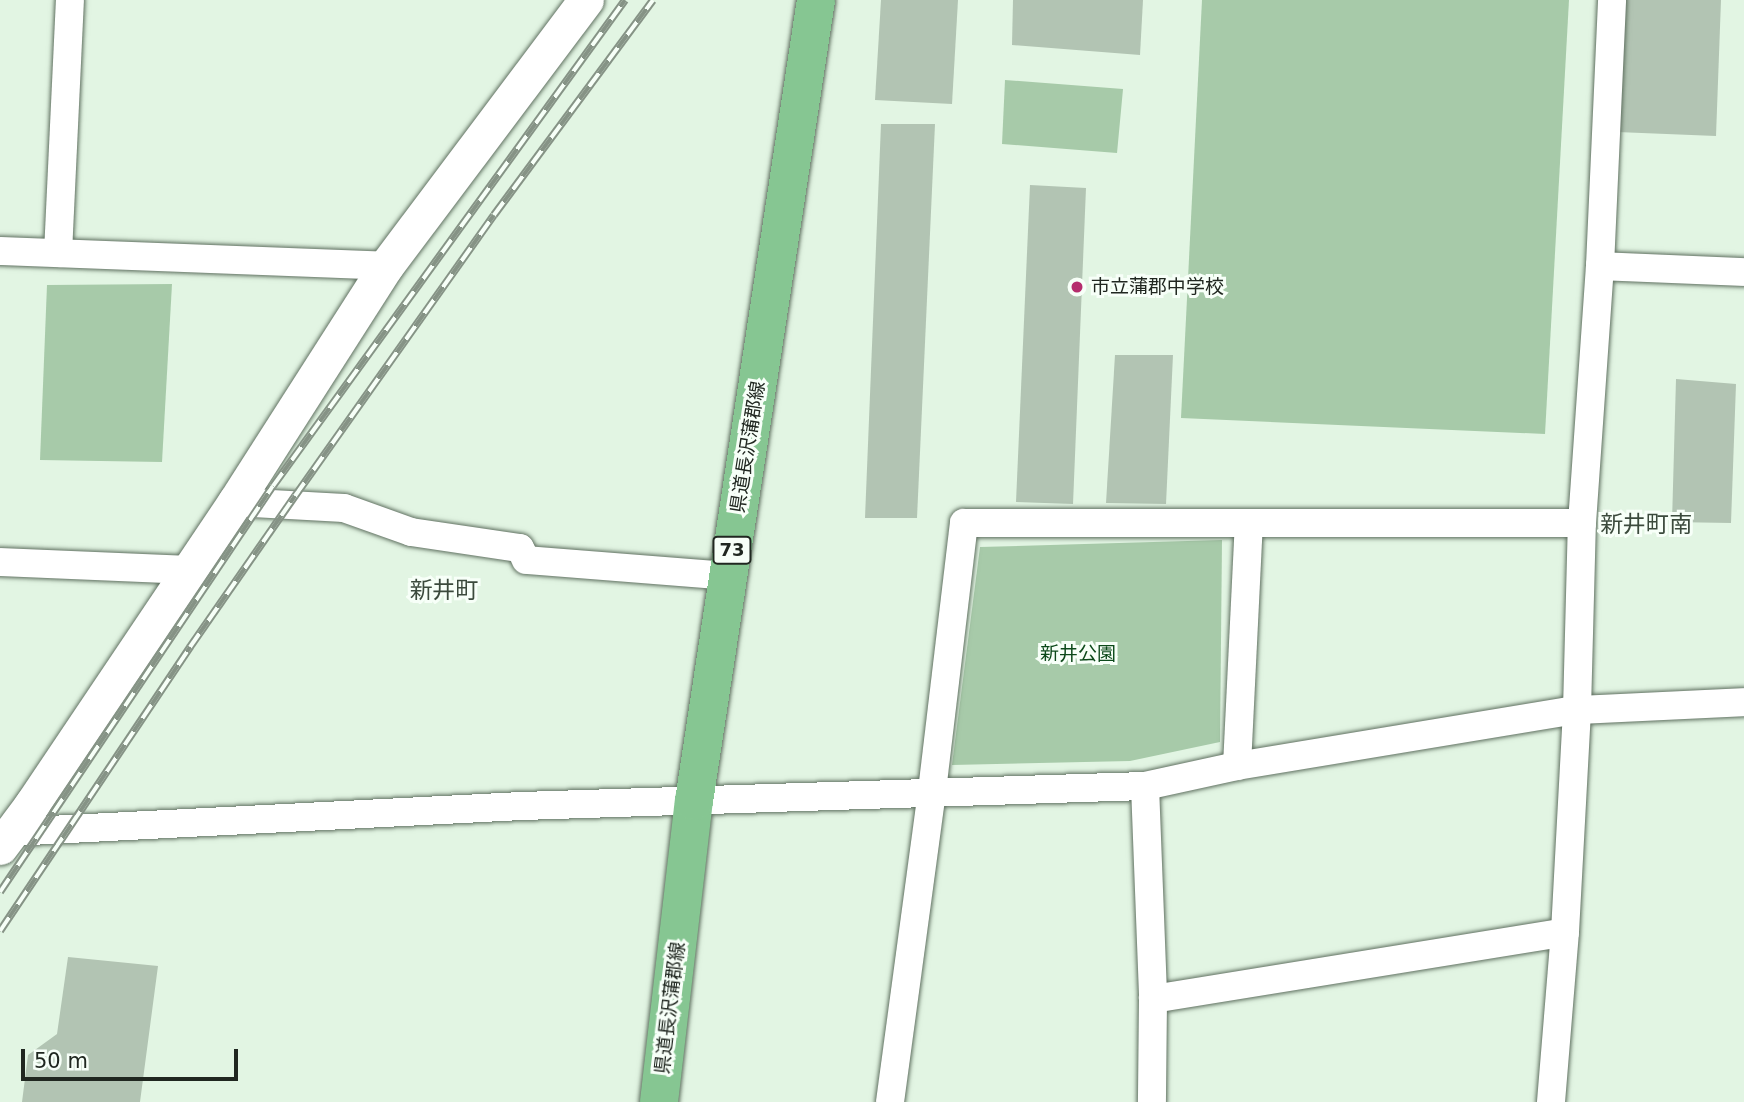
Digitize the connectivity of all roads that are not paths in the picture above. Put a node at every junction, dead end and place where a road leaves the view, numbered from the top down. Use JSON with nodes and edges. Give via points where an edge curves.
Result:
{"nodes":[{"id":1,"x":70,"y":0,"type":"edge"},
{"id":2,"x":586,"y":0,"type":"edge"},
{"id":3,"x":816,"y":0,"type":"edge"},
{"id":4,"x":1612,"y":0,"type":"edge"},
{"id":5,"x":0,"y":251,"type":"edge"},
{"id":6,"x":58,"y":253,"type":"junction"},
{"id":7,"x":386,"y":266,"type":"junction"},
{"id":8,"x":1600,"y":266,"type":"junction"},
{"id":9,"x":1744,"y":272,"type":"edge"},
{"id":10,"x":235,"y":502,"type":"junction"},
{"id":11,"x":1582,"y":523,"type":"junction"},
{"id":12,"x":1249,"y":524,"type":"junction"},
{"id":13,"x":0,"y":562,"type":"edge"},
{"id":14,"x":188,"y":570,"type":"junction"},
{"id":15,"x":729,"y":576,"type":"junction"},
{"id":16,"x":1744,"y":702,"type":"edge"},
{"id":17,"x":1577,"y":710,"type":"junction"},
{"id":18,"x":1237,"y":766,"type":"junction"},
{"id":19,"x":1145,"y":786,"type":"junction"},
{"id":20,"x":932,"y":791,"type":"junction"},
{"id":21,"x":694,"y":800,"type":"junction"},
{"id":22,"x":5,"y":840,"type":"edge"},
{"id":23,"x":1565,"y":932,"type":"junction"},
{"id":24,"x":1153,"y":999,"type":"junction"},
{"id":25,"x":659,"y":1102,"type":"edge"},
{"id":26,"x":890,"y":1102,"type":"edge"},
{"id":27,"x":1152,"y":1102,"type":"edge"},
{"id":28,"x":1551,"y":1102,"type":"edge"}],
"edges":[{"from":1,"to":6,"type":"street"},
{"from":2,"to":7,"type":"street"},
{"from":3,"to":15,"type":"main road","name":"県道長沢蒲郡線","number":"73"},
{"from":4,"to":8,"type":"street"},
{"from":5,"to":6,"type":"street"},
{"from":6,"to":7,"type":"street"},
{"from":7,"to":10,"type":"street"},
{"from":8,"to":9,"type":"street"},
{"from":8,"to":11,"type":"street"},
{"from":10,"to":14,"type":"street"},
{"from":10,"to":15,"type":"street","via":[[344,508],[411,532],[520,548],[526,560]]},
{"from":11,"to":12,"type":"street"},
{"from":11,"to":17,"type":"street"},
{"from":12,"to":18,"type":"street"},
{"from":12,"to":20,"type":"street","via":[[964,523]]},
{"from":13,"to":14,"type":"street"},
{"from":14,"to":22,"type":"street"},
{"from":15,"to":21,"type":"main road","name":"県道長沢蒲郡線","number":"73"},
{"from":16,"to":17,"type":"street"},
{"from":17,"to":18,"type":"street"},
{"from":17,"to":23,"type":"street"},
{"from":18,"to":19,"type":"street"},
{"from":19,"to":20,"type":"street"},
{"from":19,"to":24,"type":"street"},
{"from":20,"to":21,"type":"street"},
{"from":20,"to":26,"type":"street"},
{"from":21,"to":22,"type":"street","via":[[522,806]]},
{"from":21,"to":25,"type":"main road","name":"県道長沢蒲郡線","number":"73"},
{"from":23,"to":24,"type":"street"},
{"from":23,"to":28,"type":"street"},
{"from":24,"to":27,"type":"street"}]}
